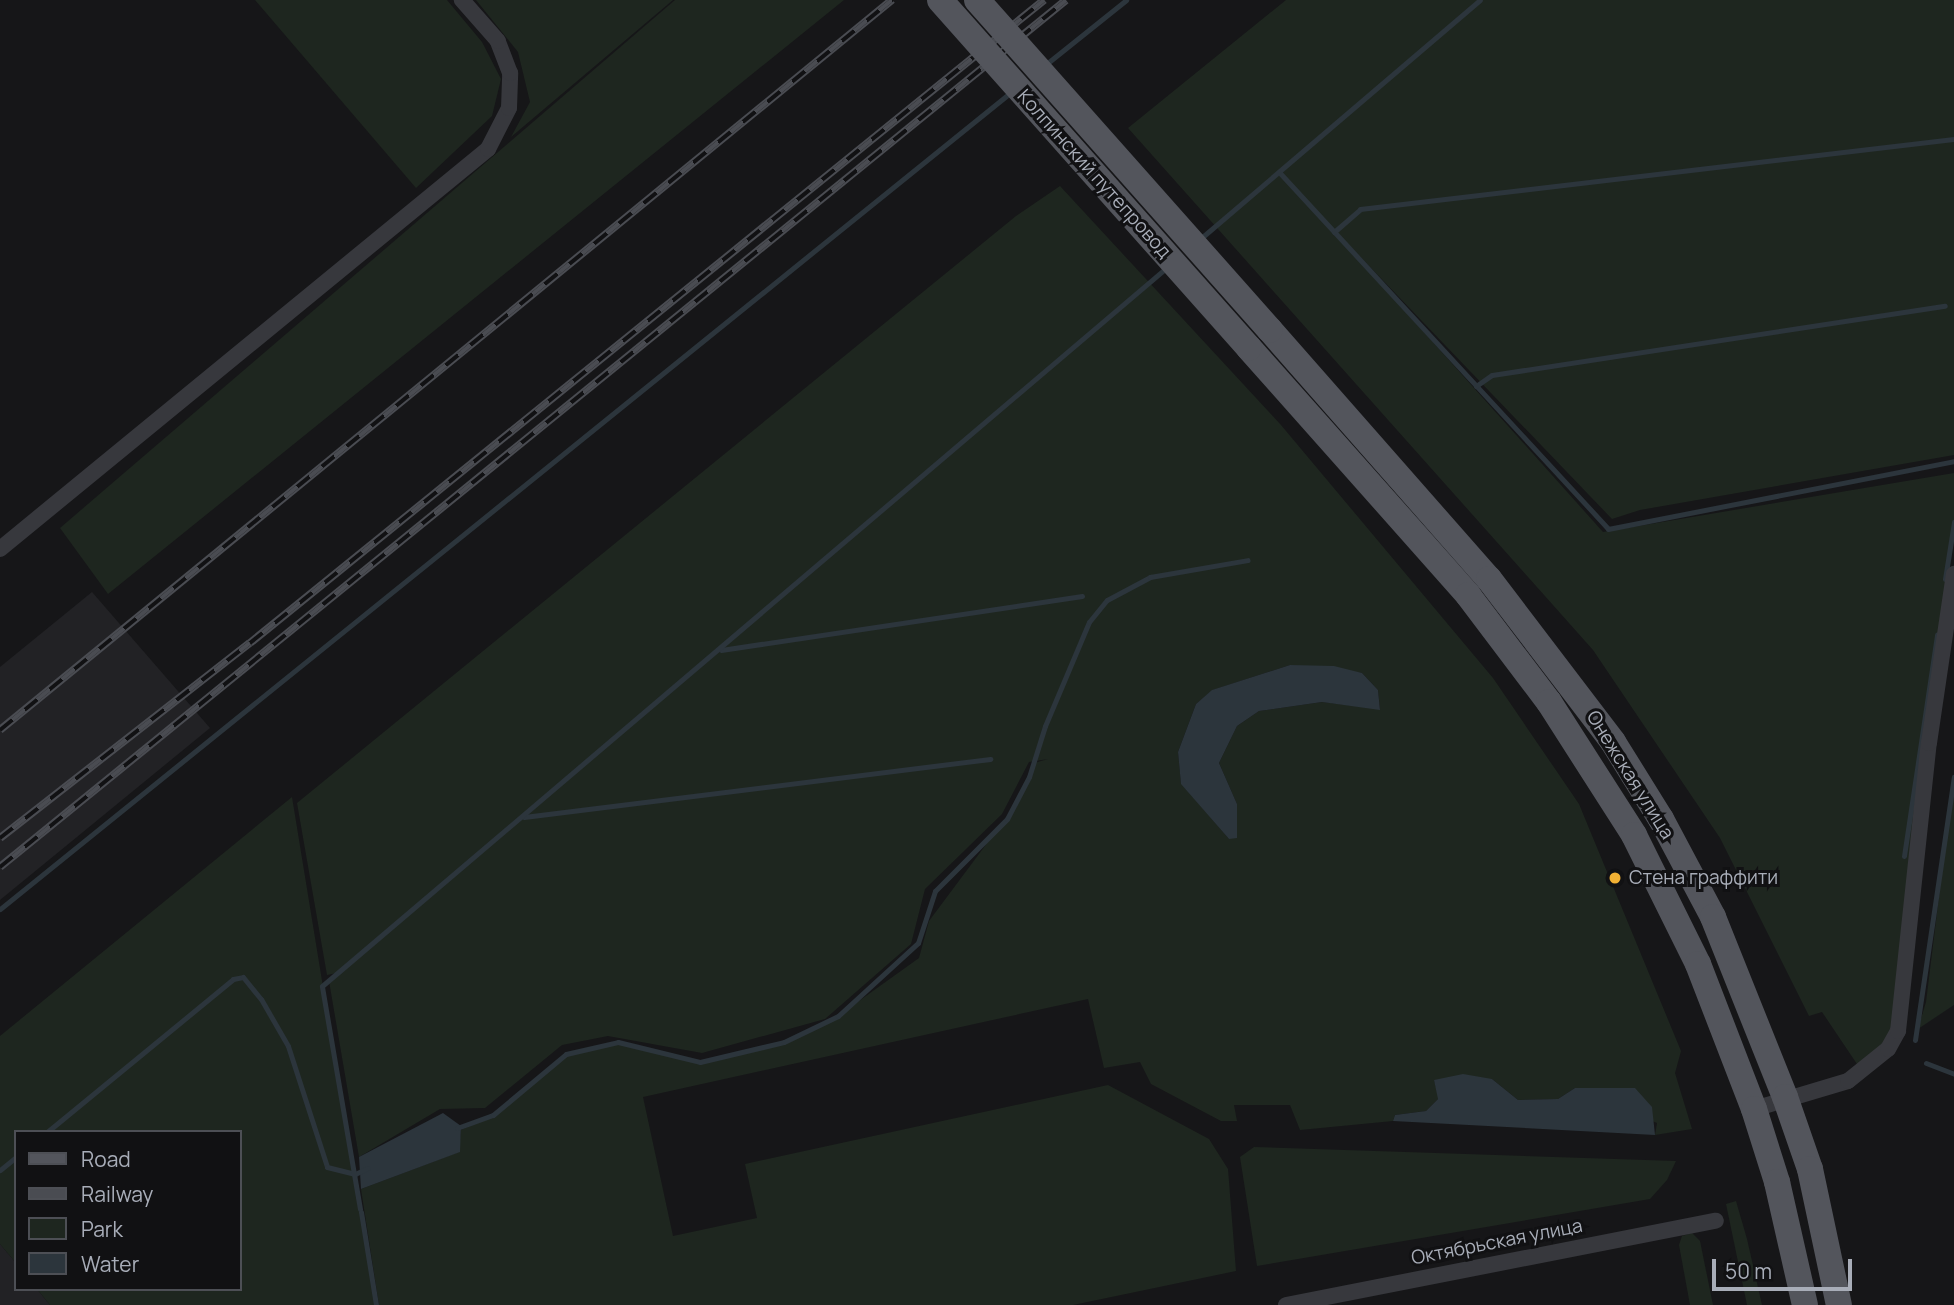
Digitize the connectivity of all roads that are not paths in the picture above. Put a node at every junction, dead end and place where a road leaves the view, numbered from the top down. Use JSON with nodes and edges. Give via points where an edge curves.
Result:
{"nodes":[{"id":1,"x":463,"y":0,"type":"edge"},
{"id":2,"x":940,"y":0,"type":"edge"},
{"id":3,"x":977,"y":0,"type":"edge"},
{"id":4,"x":1270,"y":330,"type":"joint"},
{"id":5,"x":1249,"y":348,"type":"joint"},
{"id":6,"x":0,"y":550,"type":"edge"},
{"id":7,"x":1954,"y":574,"type":"edge"},
{"id":8,"x":1785,"y":1097,"type":"junction"},
{"id":9,"x":1754,"y":1108,"type":"junction"},
{"id":10,"x":1716,"y":1221,"type":"dead end"},
{"id":11,"x":1286,"y":1305,"type":"edge"},
{"id":12,"x":1805,"y":1305,"type":"edge"},
{"id":13,"x":1839,"y":1305,"type":"edge"}],
"edges":[{"from":1,"to":6,"type":"street","via":[[498,41],[510,73],[509,108],[488,149]]},
{"from":2,"to":5,"type":"main road","name":"Колпинский путепровод","bridge":true},
{"from":3,"to":4,"type":"main road","name":"Колпинский путепровод","bridge":true},
{"from":4,"to":8,"type":"main road","name":"Онежская улица","via":[[1489,579],[1613,742],[1713,917]]},
{"from":5,"to":9,"type":"main road","name":"Онежская улица","via":[[1468,595],[1591,765],[1634,835],[1698,964]]},
{"from":7,"to":8,"type":"street","via":[[1929,743],[1898,1031],[1888,1049],[1848,1081],[1810,1095]]},
{"from":8,"to":9,"type":"street"},
{"from":8,"to":13,"type":"main road","name":"Онежская улица","via":[[1810,1169]]},
{"from":9,"to":12,"type":"main road","name":"Онежская улица","via":[[1777,1182]]},
{"from":10,"to":11,"type":"street","name":"Октябрьская улица"}]}
